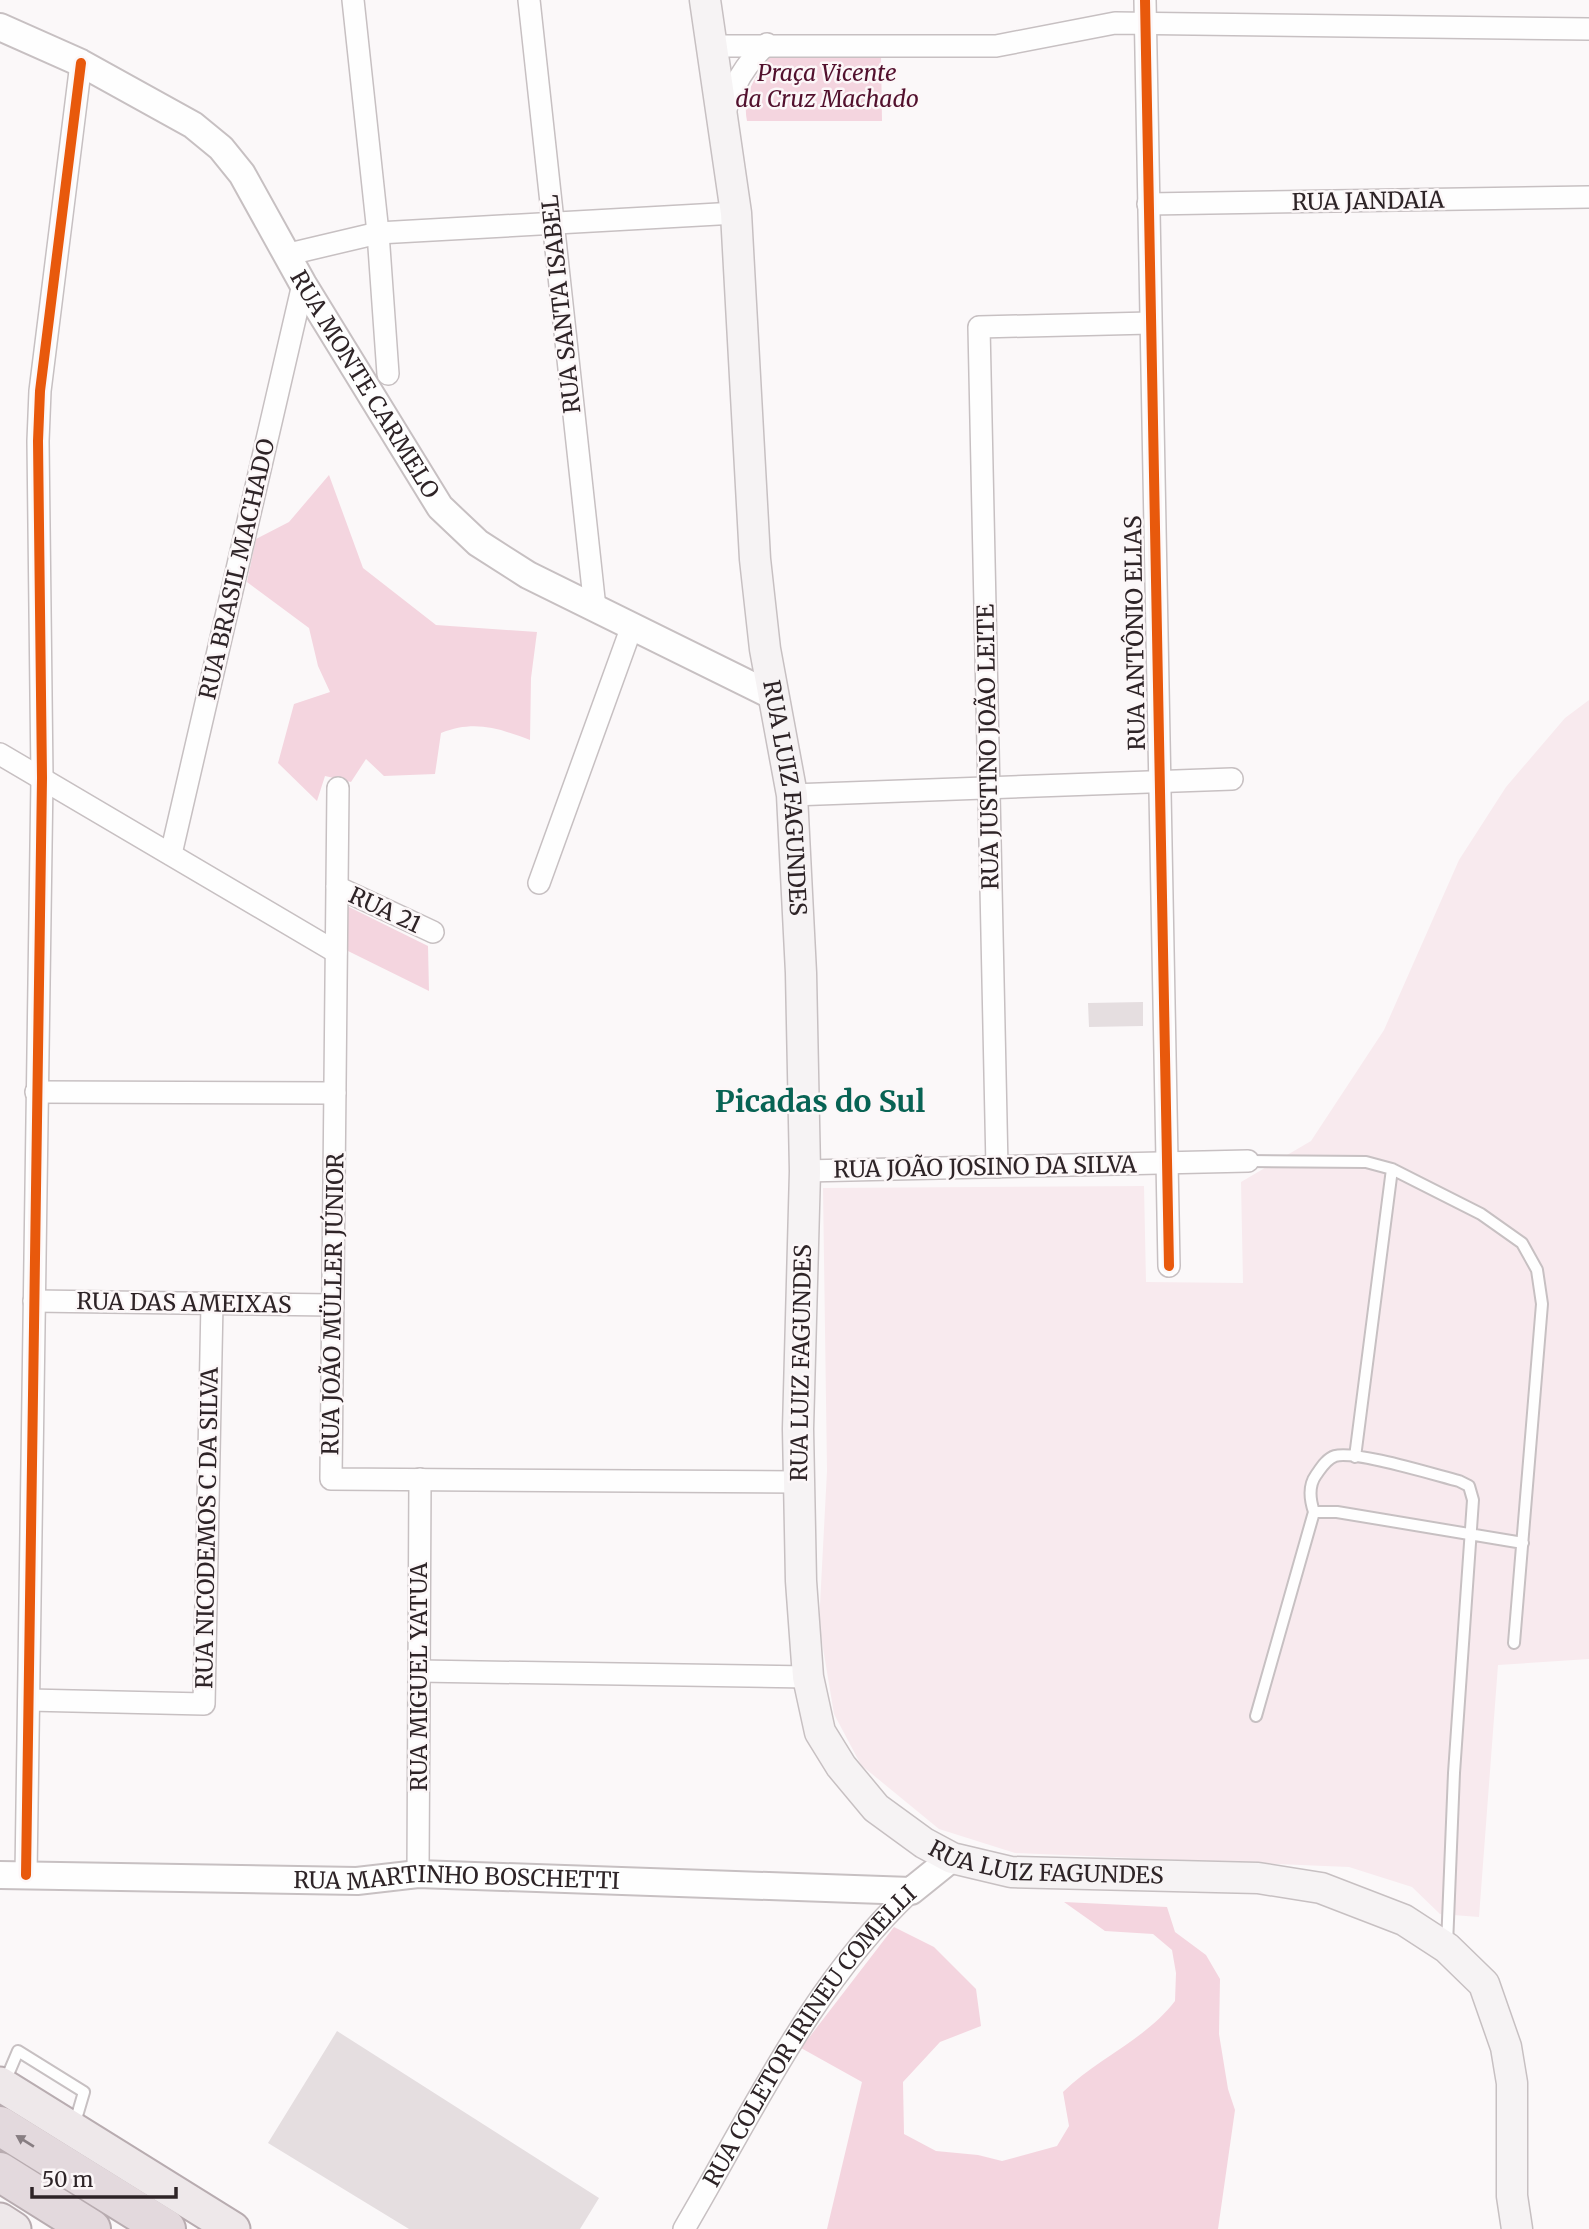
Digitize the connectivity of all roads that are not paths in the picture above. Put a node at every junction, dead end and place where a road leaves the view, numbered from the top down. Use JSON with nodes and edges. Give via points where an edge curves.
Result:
{"nodes":[{"id":1,"x":352,"y":0,"type":"edge"},
{"id":2,"x":529,"y":0,"type":"edge"},
{"id":3,"x":705,"y":0,"type":"edge"},
{"id":4,"x":1145,"y":0,"type":"edge"},
{"id":5,"x":1145,"y":26,"type":"junction"},
{"id":6,"x":0,"y":27,"type":"edge"},
{"id":7,"x":1589,"y":29,"type":"edge"},
{"id":8,"x":767,"y":44,"type":"junction"},
{"id":9,"x":710,"y":46,"type":"junction"},
{"id":10,"x":81,"y":63,"type":"junction"},
{"id":11,"x":724,"y":116,"type":"junction"},
{"id":12,"x":1589,"y":197,"type":"edge"},
{"id":13,"x":1148,"y":204,"type":"junction"},
{"id":14,"x":736,"y":213,"type":"junction"},
{"id":15,"x":552,"y":224,"type":"junction"},
{"id":16,"x":377,"y":233,"type":"junction"},
{"id":17,"x":285,"y":255,"type":"junction"},
{"id":18,"x":303,"y":285,"type":"junction"},
{"id":19,"x":1150,"y":323,"type":"junction"},
{"id":20,"x":388,"y":374,"type":"dead end"},
{"id":21,"x":595,"y":608,"type":"junction"},
{"id":22,"x":632,"y":626,"type":"junction"},
{"id":23,"x":774,"y":696,"type":"junction"},
{"id":24,"x":0,"y":754,"type":"edge"},
{"id":25,"x":42,"y":778,"type":"junction"},
{"id":26,"x":1232,"y":779,"type":"dead end"},
{"id":27,"x":1159,"y":782,"type":"junction"},
{"id":28,"x":989,"y":786,"type":"junction"},
{"id":29,"x":338,"y":788,"type":"dead end"},
{"id":30,"x":792,"y":796,"type":"junction"},
{"id":31,"x":171,"y":854,"type":"junction"},
{"id":32,"x":538,"y":883,"type":"dead end"},
{"id":33,"x":337,"y":887,"type":"junction"},
{"id":34,"x":433,"y":932,"type":"dead end"},
{"id":35,"x":336,"y":952,"type":"junction"},
{"id":36,"x":36,"y":1092,"type":"junction"},
{"id":37,"x":335,"y":1093,"type":"junction"},
{"id":38,"x":1248,"y":1161,"type":"joint"},
{"id":39,"x":1167,"y":1163,"type":"junction"},
{"id":40,"x":997,"y":1167,"type":"junction"},
{"id":41,"x":1392,"y":1169,"type":"junction"},
{"id":42,"x":805,"y":1171,"type":"junction"},
{"id":43,"x":1169,"y":1266,"type":"dead end"},
{"id":44,"x":34,"y":1301,"type":"junction"},
{"id":45,"x":212,"y":1303,"type":"junction"},
{"id":46,"x":333,"y":1305,"type":"junction"},
{"id":47,"x":1355,"y":1457,"type":"junction"},
{"id":48,"x":420,"y":1479,"type":"junction"},
{"id":49,"x":799,"y":1482,"type":"junction"},
{"id":50,"x":1314,"y":1512,"type":"junction"},
{"id":51,"x":1470,"y":1533,"type":"junction"},
{"id":52,"x":1523,"y":1543,"type":"junction"},
{"id":53,"x":1514,"y":1643,"type":"dead end"},
{"id":54,"x":419,"y":1671,"type":"junction"},
{"id":55,"x":808,"y":1677,"type":"junction"},
{"id":56,"x":29,"y":1700,"type":"junction"},
{"id":57,"x":1256,"y":1716,"type":"dead end"},
{"id":58,"x":952,"y":1858,"type":"junction"},
{"id":59,"x":418,"y":1874,"type":"junction"},
{"id":60,"x":13,"y":1875,"type":"edge"},
{"id":61,"x":911,"y":1891,"type":"junction"},
{"id":62,"x":1447,"y":1948,"type":"junction"},
{"id":63,"x":2,"y":2085,"type":"edge"},
{"id":64,"x":0,"y":2126,"type":"edge"},
{"id":65,"x":0,"y":2172,"type":"edge"},
{"id":66,"x":0,"y":2220,"type":"edge"},
{"id":67,"x":14,"y":2229,"type":"edge"},
{"id":68,"x":91,"y":2229,"type":"edge"},
{"id":69,"x":166,"y":2229,"type":"edge"},
{"id":70,"x":233,"y":2229,"type":"edge"},
{"id":71,"x":684,"y":2229,"type":"edge"},
{"id":72,"x":1517,"y":2229,"type":"edge"}],
"edges":[{"from":1,"to":16,"type":"street"},
{"from":2,"to":15,"type":"street","name":"RUA SANTA ISABEL"},
{"from":3,"to":9,"type":"main road","name":"RUA LUIZ FAGUNDES"},
{"from":4,"to":5,"type":"street","name":"RUA ANTÔNIO ELIAS"},
{"from":5,"to":7,"type":"street"},
{"from":5,"to":8,"type":"street","via":[[1115,23],[996,46]]},
{"from":5,"to":13,"type":"street","name":"RUA ANTÔNIO ELIAS"},
{"from":6,"to":10,"type":"street","name":"RUA MONTE CARMELO"},
{"from":8,"to":9,"type":"street"},
{"from":8,"to":11,"type":"street","via":[[738,78]]},
{"from":9,"to":11,"type":"main road","name":"RUA LUIZ FAGUNDES"},
{"from":10,"to":17,"type":"street","name":"RUA MONTE CARMELO","via":[[209,135],[242,174]]},
{"from":10,"to":25,"type":"street","via":[[40,391]]},
{"from":11,"to":14,"type":"main road","name":"RUA LUIZ FAGUNDES"},
{"from":12,"to":13,"type":"street","name":"RUA JANDAIA"},
{"from":13,"to":19,"type":"street","name":"RUA ANTÔNIO ELIAS"},
{"from":14,"to":15,"type":"street"},
{"from":14,"to":23,"type":"main road","name":"RUA LUIZ FAGUNDES","via":[[755,559]]},
{"from":15,"to":16,"type":"street"},
{"from":15,"to":21,"type":"street","name":"RUA SANTA ISABEL"},
{"from":16,"to":17,"type":"street"},
{"from":16,"to":20,"type":"street"},
{"from":17,"to":18,"type":"street","name":"RUA MONTE CARMELO"},
{"from":18,"to":21,"type":"street","name":"RUA MONTE CARMELO","via":[[410,462],[452,520],[495,556]]},
{"from":18,"to":31,"type":"street","name":"RUA BRASIL MACHADO"},
{"from":19,"to":27,"type":"street","name":"RUA ANTÔNIO ELIAS"},
{"from":19,"to":28,"type":"street","name":"RUA JUSTINO JOÃO LEITE","via":[[979,327]]},
{"from":21,"to":22,"type":"street","name":"RUA MONTE CARMELO"},
{"from":22,"to":23,"type":"street","name":"RUA MONTE CARMELO"},
{"from":22,"to":32,"type":"street"},
{"from":23,"to":30,"type":"main road","name":"RUA LUIZ FAGUNDES"},
{"from":24,"to":25,"type":"street"},
{"from":25,"to":31,"type":"street"},
{"from":25,"to":36,"type":"street"},
{"from":26,"to":27,"type":"street"},
{"from":27,"to":28,"type":"street"},
{"from":27,"to":39,"type":"street","name":"RUA ANTÔNIO ELIAS"},
{"from":28,"to":30,"type":"street"},
{"from":28,"to":40,"type":"street","name":"RUA JUSTINO JOÃO LEITE"},
{"from":29,"to":33,"type":"street","name":"RUA JOÃO MÜLLER JÚNIOR"},
{"from":30,"to":42,"type":"main road","name":"RUA LUIZ FAGUNDES"},
{"from":31,"to":35,"type":"street"},
{"from":33,"to":34,"type":"street","name":"RUA 21"},
{"from":33,"to":35,"type":"street","name":"RUA JOÃO MÜLLER JÚNIOR"},
{"from":35,"to":37,"type":"street","name":"RUA JOÃO MÜLLER JÚNIOR"},
{"from":36,"to":37,"type":"street"},
{"from":36,"to":44,"type":"street"},
{"from":37,"to":46,"type":"street","name":"RUA JOÃO MÜLLER JÚNIOR"},
{"from":38,"to":39,"type":"street","name":"RUA JOÃO JOSINO DA SILVA"},
{"from":38,"to":41,"type":"lane","via":[[1366,1163]]},
{"from":39,"to":40,"type":"street","name":"RUA JOÃO JOSINO DA SILVA"},
{"from":39,"to":43,"type":"street","name":"RUA ANTÔNIO ELIAS"},
{"from":40,"to":42,"type":"street","name":"RUA JOÃO JOSINO DA SILVA"},
{"from":41,"to":47,"type":"lane"},
{"from":41,"to":52,"type":"lane","via":[[1481,1214],[1522,1243],[1537,1270],[1542,1304]]},
{"from":42,"to":49,"type":"main road","name":"RUA LUIZ FAGUNDES"},
{"from":44,"to":45,"type":"street","name":"RUA DAS AMEIXAS"},
{"from":44,"to":56,"type":"street"},
{"from":45,"to":46,"type":"street","name":"RUA DAS AMEIXAS"},
{"from":45,"to":56,"type":"street","name":"RUA NICODEMOS C DA SILVA","via":[[204,1704]]},
{"from":46,"to":48,"type":"street","name":"RUA JOÃO MÜLLER JÚNIOR","via":[[331,1479]]},
{"from":47,"to":50,"type":"lane","via":[[1336,1456],[1326,1462],[1312,1481]]},
{"from":47,"to":51,"type":"lane","via":[[1468,1486],[1473,1500]]},
{"from":48,"to":49,"type":"street","name":"RUA JOÃO MÜLLER JÚNIOR"},
{"from":48,"to":54,"type":"street","name":"RUA MIGUEL YATUA"},
{"from":49,"to":55,"type":"main road","name":"RUA LUIZ FAGUNDES"},
{"from":50,"to":51,"type":"lane"},
{"from":50,"to":57,"type":"lane"},
{"from":51,"to":52,"type":"lane"},
{"from":51,"to":62,"type":"lane"},
{"from":52,"to":53,"type":"lane"},
{"from":54,"to":55,"type":"street"},
{"from":54,"to":59,"type":"street","name":"RUA MIGUEL YATUA"},
{"from":55,"to":58,"type":"main road","name":"RUA LUIZ FAGUNDES","via":[[820,1732],[841,1766],[876,1808]]},
{"from":56,"to":60,"type":"street"},
{"from":58,"to":61,"type":"street","name":"RUA COLETOR IRINEU COMELLI"},
{"from":58,"to":62,"type":"main road","name":"RUA LUIZ FAGUNDES","via":[[1011,1872],[1258,1878],[1321,1888],[1404,1920]]},
{"from":59,"to":60,"type":"street","name":"RUA MARTINHO BOSCHETTI","via":[[357,1881]]},
{"from":59,"to":61,"type":"street","name":"RUA MARTINHO BOSCHETTI"},
{"from":61,"to":71,"type":"street","name":"RUA COLETOR IRINEU COMELLI","via":[[858,1946],[810,2012]]},
{"from":62,"to":72,"type":"main road","name":"RUA LUIZ FAGUNDES","via":[[1484,1984],[1506,2047],[1513,2083],[1512,2196]]},
{"from":63,"to":70,"type":"main road"},
{"from":69,"to":64,"type":"highway","one_way":true},
{"from":65,"to":68,"type":"highway"},
{"from":66,"to":67,"type":"main road"}]}
